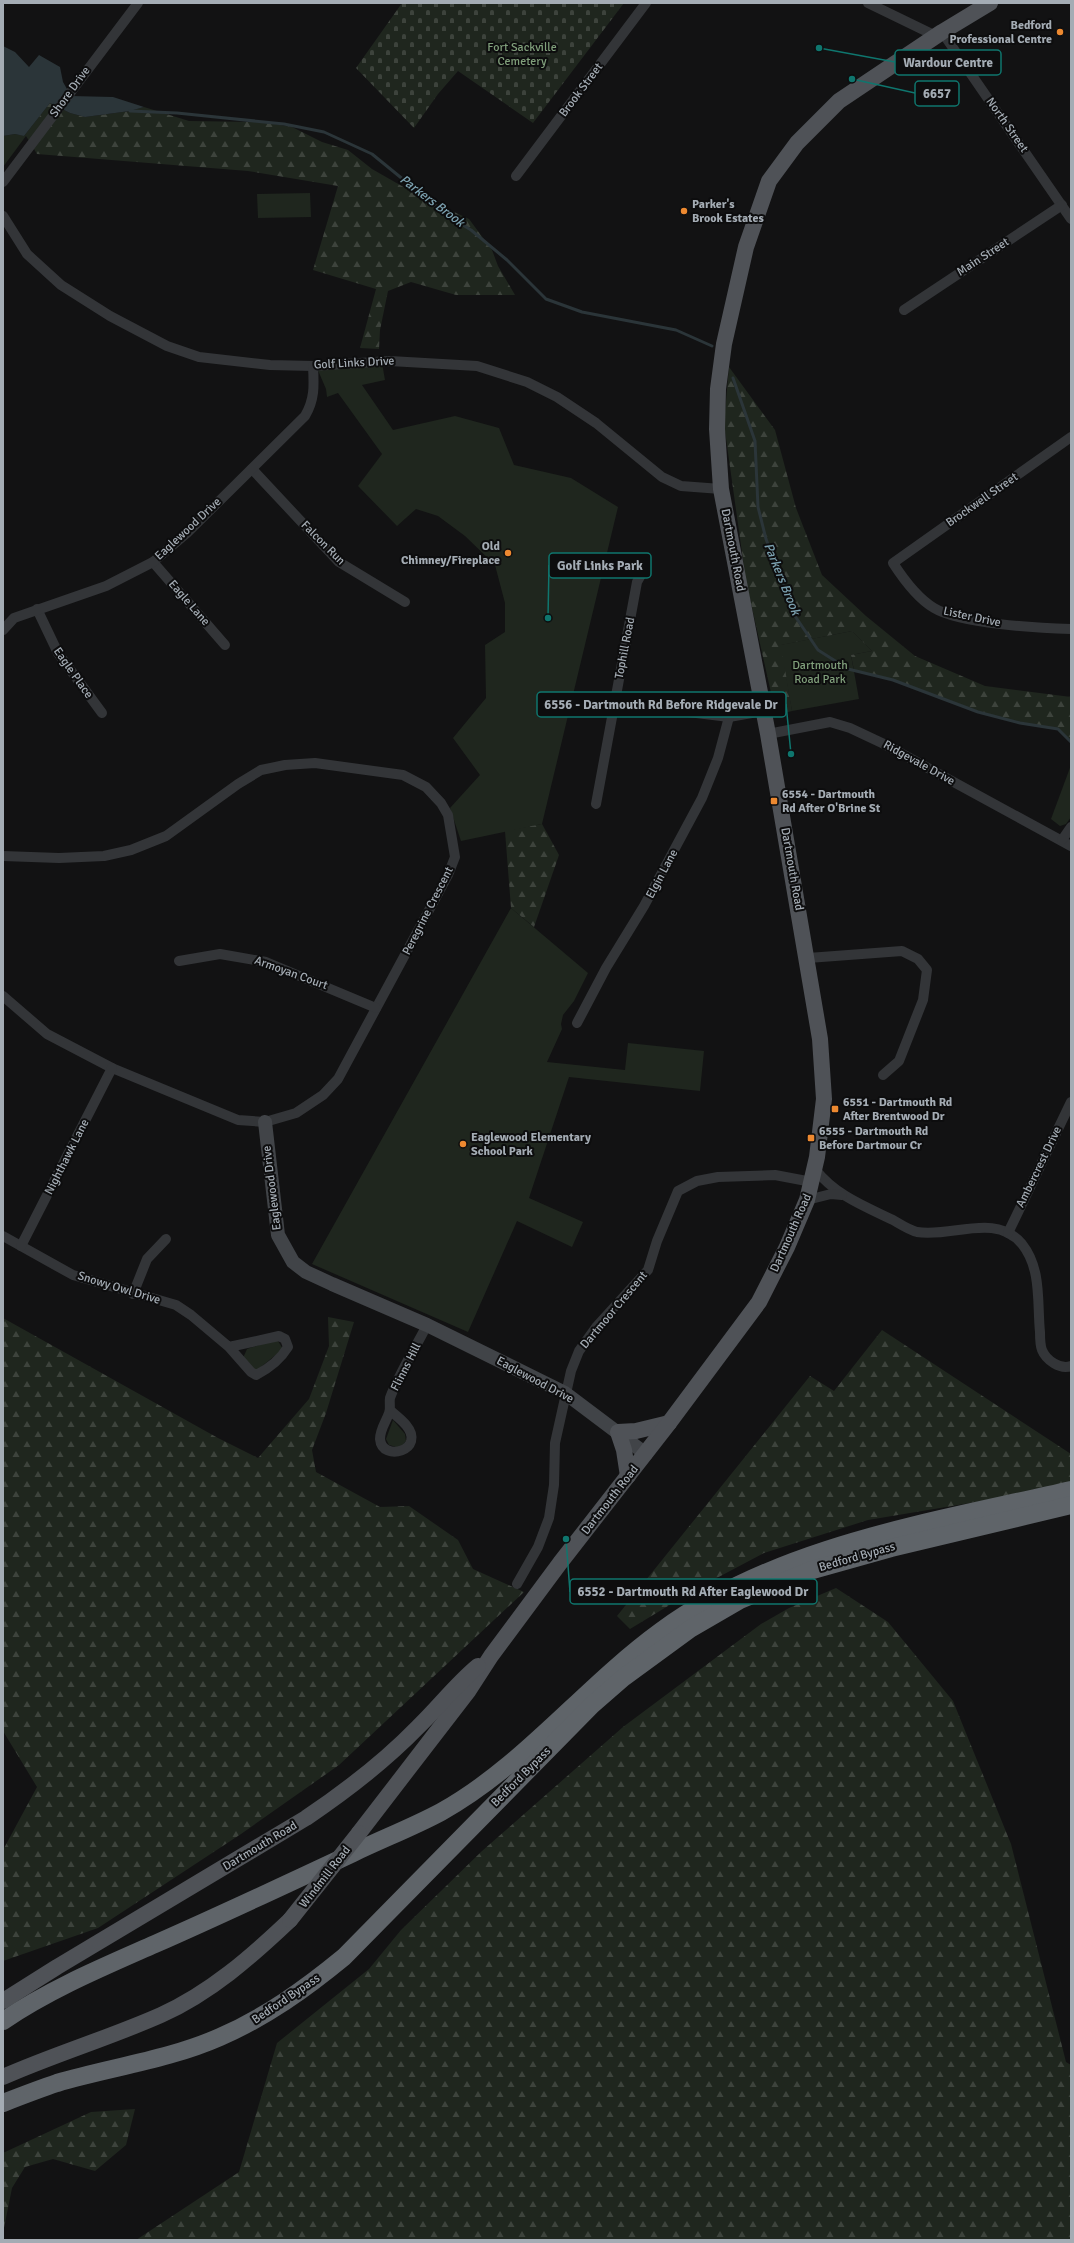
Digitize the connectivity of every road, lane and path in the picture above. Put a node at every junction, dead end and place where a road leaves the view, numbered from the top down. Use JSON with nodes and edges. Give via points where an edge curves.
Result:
{"nodes":[{"id":1,"x":138,"y":3,"type":"edge"},
{"id":2,"x":646,"y":3,"type":"edge"},
{"id":3,"x":868,"y":3,"type":"edge"},
{"id":4,"x":990,"y":3,"type":"edge"},
{"id":5,"x":939,"y":34,"type":"junction"},
{"id":6,"x":516,"y":176,"type":"dead end"},
{"id":7,"x":3,"y":182,"type":"edge"},
{"id":8,"x":1062,"y":205,"type":"junction"},
{"id":9,"x":3,"y":216,"type":"edge"},
{"id":10,"x":1071,"y":219,"type":"edge"},
{"id":11,"x":904,"y":310,"type":"dead end"},
{"id":12,"x":313,"y":366,"type":"junction"},
{"id":13,"x":1071,"y":436,"type":"edge"},
{"id":14,"x":252,"y":470,"type":"junction"},
{"id":15,"x":721,"y":489,"type":"junction"},
{"id":16,"x":153,"y":562,"type":"junction"},
{"id":17,"x":893,"y":563,"type":"joint"},
{"id":18,"x":646,"y":566,"type":"dead end"},
{"id":19,"x":405,"y":602,"type":"dead end"},
{"id":20,"x":37,"y":609,"type":"junction"},
{"id":21,"x":1071,"y":629,"type":"edge"},
{"id":22,"x":3,"y":630,"type":"edge"},
{"id":23,"x":225,"y":645,"type":"dead end"},
{"id":24,"x":615,"y":703,"type":"junction"},
{"id":25,"x":764,"y":711,"type":"junction"},
{"id":26,"x":102,"y":713,"type":"dead end"},
{"id":27,"x":729,"y":717,"type":"junction"},
{"id":28,"x":768,"y":734,"type":"junction"},
{"id":29,"x":596,"y":804,"type":"dead end"},
{"id":30,"x":1071,"y":827,"type":"edge"},
{"id":31,"x":1067,"y":843,"type":"edge"},
{"id":32,"x":3,"y":856,"type":"edge"},
{"id":33,"x":808,"y":958,"type":"junction"},
{"id":34,"x":179,"y":961,"type":"dead end"},
{"id":35,"x":3,"y":996,"type":"edge"},
{"id":36,"x":376,"y":1008,"type":"junction"},
{"id":37,"x":577,"y":1023,"type":"dead end"},
{"id":38,"x":112,"y":1068,"type":"junction"},
{"id":39,"x":883,"y":1075,"type":"dead end"},
{"id":40,"x":1071,"y":1102,"type":"edge"},
{"id":41,"x":265,"y":1122,"type":"junction"},
{"id":42,"x":814,"y":1176,"type":"junction"},
{"id":43,"x":842,"y":1195,"type":"junction"},
{"id":44,"x":808,"y":1200,"type":"junction"},
{"id":45,"x":1008,"y":1233,"type":"junction"},
{"id":46,"x":3,"y":1236,"type":"edge"},
{"id":47,"x":166,"y":1239,"type":"dead end"},
{"id":48,"x":21,"y":1246,"type":"junction"},
{"id":49,"x":133,"y":1294,"type":"junction"},
{"id":50,"x":428,"y":1325,"type":"junction"},
{"id":51,"x":229,"y":1347,"type":"junction"},
{"id":52,"x":1071,"y":1366,"type":"edge"},
{"id":53,"x":565,"y":1393,"type":"junction"},
{"id":54,"x":390,"y":1410,"type":"dead end"},
{"id":55,"x":670,"y":1423,"type":"junction"},
{"id":56,"x":618,"y":1432,"type":"junction"},
{"id":57,"x":646,"y":1454,"type":"junction"},
{"id":58,"x":628,"y":1476,"type":"junction"},
{"id":59,"x":1071,"y":1490,"type":"edge"},
{"id":60,"x":1071,"y":1505,"type":"edge"},
{"id":61,"x":517,"y":1584,"type":"dead end"},
{"id":62,"x":490,"y":1656,"type":"junction"},
{"id":63,"x":359,"y":1833,"type":"joint"},
{"id":64,"x":3,"y":2001,"type":"edge"},
{"id":65,"x":3,"y":2021,"type":"edge"},
{"id":66,"x":3,"y":2077,"type":"edge"},
{"id":67,"x":3,"y":2103,"type":"edge"}],
"edges":[{"from":1,"to":7,"type":"street","name":"Shore Drive"},
{"from":2,"to":6,"type":"street","name":"Brook Street"},
{"from":3,"to":5,"type":"street"},
{"from":4,"to":5,"type":"main road","name":"Dartmouth Road"},
{"from":5,"to":8,"type":"street","name":"North Street"},
{"from":5,"to":15,"type":"main road","name":"Dartmouth Road","via":[[839,101],[797,143],[769,181],[746,247],[724,344],[718,389],[717,429]]},
{"from":8,"to":10,"type":"street","name":"North Street"},
{"from":8,"to":11,"type":"street","name":"Main Street"},
{"from":9,"to":12,"type":"street","name":"Golf Links Drive","via":[[27,254],[61,285],[110,316],[167,346],[199,357]]},
{"from":12,"to":14,"type":"street","name":"Eaglewood Drive","via":[[315,389],[312,404],[305,416]]},
{"from":12,"to":15,"type":"street","name":"Golf Links Drive","via":[[390,361],[477,366],[527,382],[558,397],[596,423],[662,477],[681,486]]},
{"from":13,"to":17,"type":"street","name":"Brockwell Street"},
{"from":14,"to":16,"type":"street","name":"Eaglewood Drive"},
{"from":14,"to":19,"type":"street","name":"Falcon Run","via":[[339,562]]},
{"from":15,"to":25,"type":"main road","name":"Dartmouth Road"},
{"from":16,"to":20,"type":"street","name":"Eaglewood Drive","via":[[106,586],[62,603]]},
{"from":16,"to":23,"type":"street","name":"Eagle Lane"},
{"from":17,"to":21,"type":"street","name":"Lister Drive","via":[[907,584],[935,609],[960,617],[1030,628]]},
{"from":18,"to":24,"type":"street","name":"Tophill Road","via":[[636,582]]},
{"from":20,"to":22,"type":"street","name":"Eaglewood Drive","via":[[14,618]]},
{"from":20,"to":26,"type":"street","name":"Eagle Place","via":[[58,654]]},
{"from":24,"to":27,"type":"street"},
{"from":24,"to":29,"type":"street","name":"Tophill Road"},
{"from":25,"to":27,"type":"street"},
{"from":25,"to":28,"type":"main road","name":"Dartmouth Road"},
{"from":27,"to":37,"type":"street","name":"Elgin Lane","via":[[718,758],[702,798]]},
{"from":28,"to":31,"type":"street","name":"Ridgevale Drive","via":[[830,722],[850,728]]},
{"from":28,"to":33,"type":"main road","name":"Dartmouth Road"},
{"from":30,"to":31,"type":"street","name":"Ridgevale Drive"},
{"from":32,"to":36,"type":"street","name":"Peregrine Crescent","via":[[104,856],[131,850],[166,836],[261,770],[285,765],[315,763],[403,775],[426,788],[441,803],[448,815],[455,857],[448,875]]},
{"from":33,"to":39,"type":"street","via":[[902,951],[918,959],[927,970],[923,1000],[899,1061]]},
{"from":33,"to":42,"type":"main road","name":"Dartmouth Road","via":[[820,1040],[824,1099]]},
{"from":34,"to":36,"type":"street","name":"Armoyan Court","via":[[220,954],[266,962]]},
{"from":35,"to":38,"type":"street","via":[[47,1034]]},
{"from":36,"to":41,"type":"street","name":"Peregrine Crescent","via":[[338,1079],[323,1095],[296,1113]]},
{"from":38,"to":41,"type":"street","via":[[232,1118]]},
{"from":38,"to":48,"type":"street","name":"Nighthawk Lane"},
{"from":40,"to":45,"type":"street","name":"Ambercrest Drive"},
{"from":41,"to":50,"type":"street","name":"Eaglewood Drive","via":[[278,1235],[293,1262],[306,1272]]},
{"from":42,"to":43,"type":"street","via":[[824,1180]]},
{"from":42,"to":44,"type":"main road","name":"Dartmouth Road"},
{"from":42,"to":53,"type":"street","name":"Dartmoor Crescent","via":[[718,1177],[697,1181],[678,1191],[648,1270],[597,1326],[579,1351],[570,1371]]},
{"from":43,"to":44,"type":"street","via":[[830,1194]]},
{"from":43,"to":45,"type":"street","via":[[917,1232],[996,1228]]},
{"from":44,"to":55,"type":"main road","name":"Dartmouth Road","via":[[759,1302]]},
{"from":45,"to":52,"type":"street","via":[[1022,1244],[1032,1262],[1038,1290],[1041,1349],[1048,1361],[1066,1368]]},
{"from":46,"to":48,"type":"street","name":"Snowy Owl Drive"},
{"from":47,"to":49,"type":"street","via":[[148,1259]]},
{"from":48,"to":49,"type":"street","name":"Snowy Owl Drive","via":[[73,1275]]},
{"from":49,"to":51,"type":"street","name":"Snowy Owl Drive","via":[[176,1306],[191,1315]]},
{"from":50,"to":53,"type":"street","name":"Eaglewood Drive"},
{"from":50,"to":54,"type":"street","name":"Flinns Hill","via":[[399,1379],[390,1400]]},
{"from":51,"to":51,"type":"street","name":"Snowy Owl Drive","via":[[251,1372],[256,1374],[269,1369],[283,1356],[288,1347],[285,1340],[279,1336]]},
{"from":53,"to":56,"type":"street","name":"Eaglewood Drive"},
{"from":53,"to":61,"type":"street","name":"Dartmoor Crescent","via":[[554,1443],[554,1485],[550,1518],[538,1547]]},
{"from":55,"to":56,"type":"main road","via":[[636,1431]]},
{"from":55,"to":57,"type":"main road","name":"Dartmouth Road"},
{"from":56,"to":57,"type":"street","name":"Eaglewood Drive"},
{"from":56,"to":58,"type":"main road"},
{"from":57,"to":58,"type":"main road","name":"Dartmouth Road"},
{"from":58,"to":62,"type":"main road","name":"Dartmouth Road"},
{"from":59,"to":65,"type":"highway","name":"Bedford Bypass","via":[[871,1537],[788,1563],[733,1587],[664,1629],[620,1662],[510,1764],[441,1811],[251,1901],[77,1979]]},
{"from":60,"to":67,"type":"highway","name":"Bedford Bypass","via":[[852,1558],[809,1571],[740,1600],[690,1629],[592,1705],[344,1957],[305,1989],[252,2022],[219,2038],[175,2054],[57,2083]]},
{"from":62,"to":63,"type":"main road","name":"Dartmouth Road","via":[[469,1690]]},
{"from":62,"to":64,"type":"main road","name":"Dartmouth Road","via":[[460,1681],[382,1762],[338,1796]]},
{"from":63,"to":66,"type":"main road","name":"Windmill Road","bridge":true,"via":[[290,1920],[248,1960],[202,1993],[162,2014]]}]}
